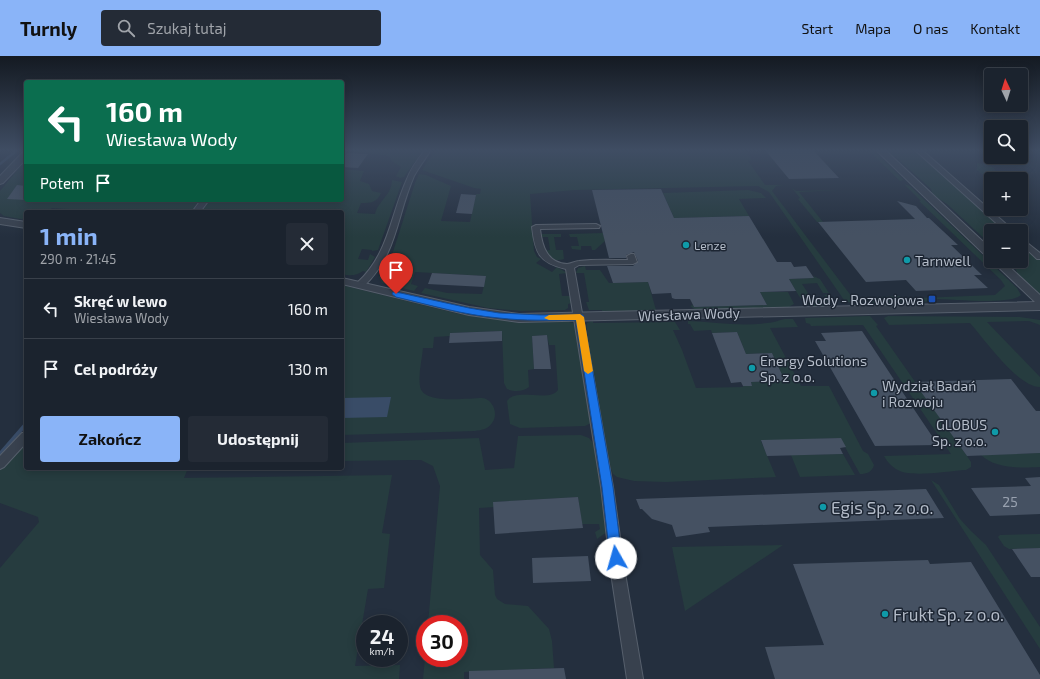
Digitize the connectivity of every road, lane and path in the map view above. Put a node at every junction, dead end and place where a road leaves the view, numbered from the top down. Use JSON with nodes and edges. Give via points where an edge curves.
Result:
{"nodes":[{"id":1,"x":410,"y":179,"type":"edge"},
{"id":2,"x":911,"y":179,"type":"edge"},
{"id":3,"x":951,"y":179,"type":"edge"},
{"id":4,"x":0,"y":221,"type":"edge"},
{"id":5,"x":1002,"y":224,"type":"edge"},
{"id":6,"x":24,"y":225,"type":"edge"},
{"id":7,"x":596,"y":226,"type":"dead end"},
{"id":8,"x":984,"y":248,"type":"edge"},
{"id":9,"x":1029,"y":248,"type":"joint"},
{"id":10,"x":1040,"y":253,"type":"edge"},
{"id":11,"x":631,"y":256,"type":"dead end"},
{"id":12,"x":1040,"y":257,"type":"edge"},
{"id":13,"x":570,"y":267,"type":"junction"},
{"id":14,"x":1004,"y":268,"type":"edge"},
{"id":15,"x":344,"y":281,"type":"edge"},
{"id":16,"x":360,"y":285,"type":"junction"},
{"id":17,"x":1040,"y":302,"type":"edge"},
{"id":18,"x":1040,"y":306,"type":"edge"},
{"id":19,"x":580,"y":317,"type":"junction"},
{"id":20,"x":24,"y":438,"type":"edge"},
{"id":21,"x":0,"y":464,"type":"edge"},
{"id":22,"x":635,"y":679,"type":"edge"}],
"edges":[{"from":1,"to":16,"type":"street","via":[[380,262]]},
{"from":2,"to":8,"type":"street"},
{"from":3,"to":5,"type":"street"},
{"from":4,"to":6,"type":"street"},
{"from":7,"to":13,"type":"street","via":[[536,227],[542,256]]},
{"from":9,"to":10,"type":"street"},
{"from":9,"to":12,"type":"street"},
{"from":11,"to":13,"type":"street","via":[[633,262],[577,263]]},
{"from":13,"to":19,"type":"street"},
{"from":14,"to":17,"type":"street"},
{"from":15,"to":16,"type":"street","name":"Wiesława Wody"},
{"from":16,"to":19,"type":"street","name":"Wiesława Wody","via":[[499,316]]},
{"from":18,"to":19,"type":"street","name":"Wiesława Wody"},
{"from":19,"to":22,"type":"street"},
{"from":20,"to":21,"type":"street"}]}
